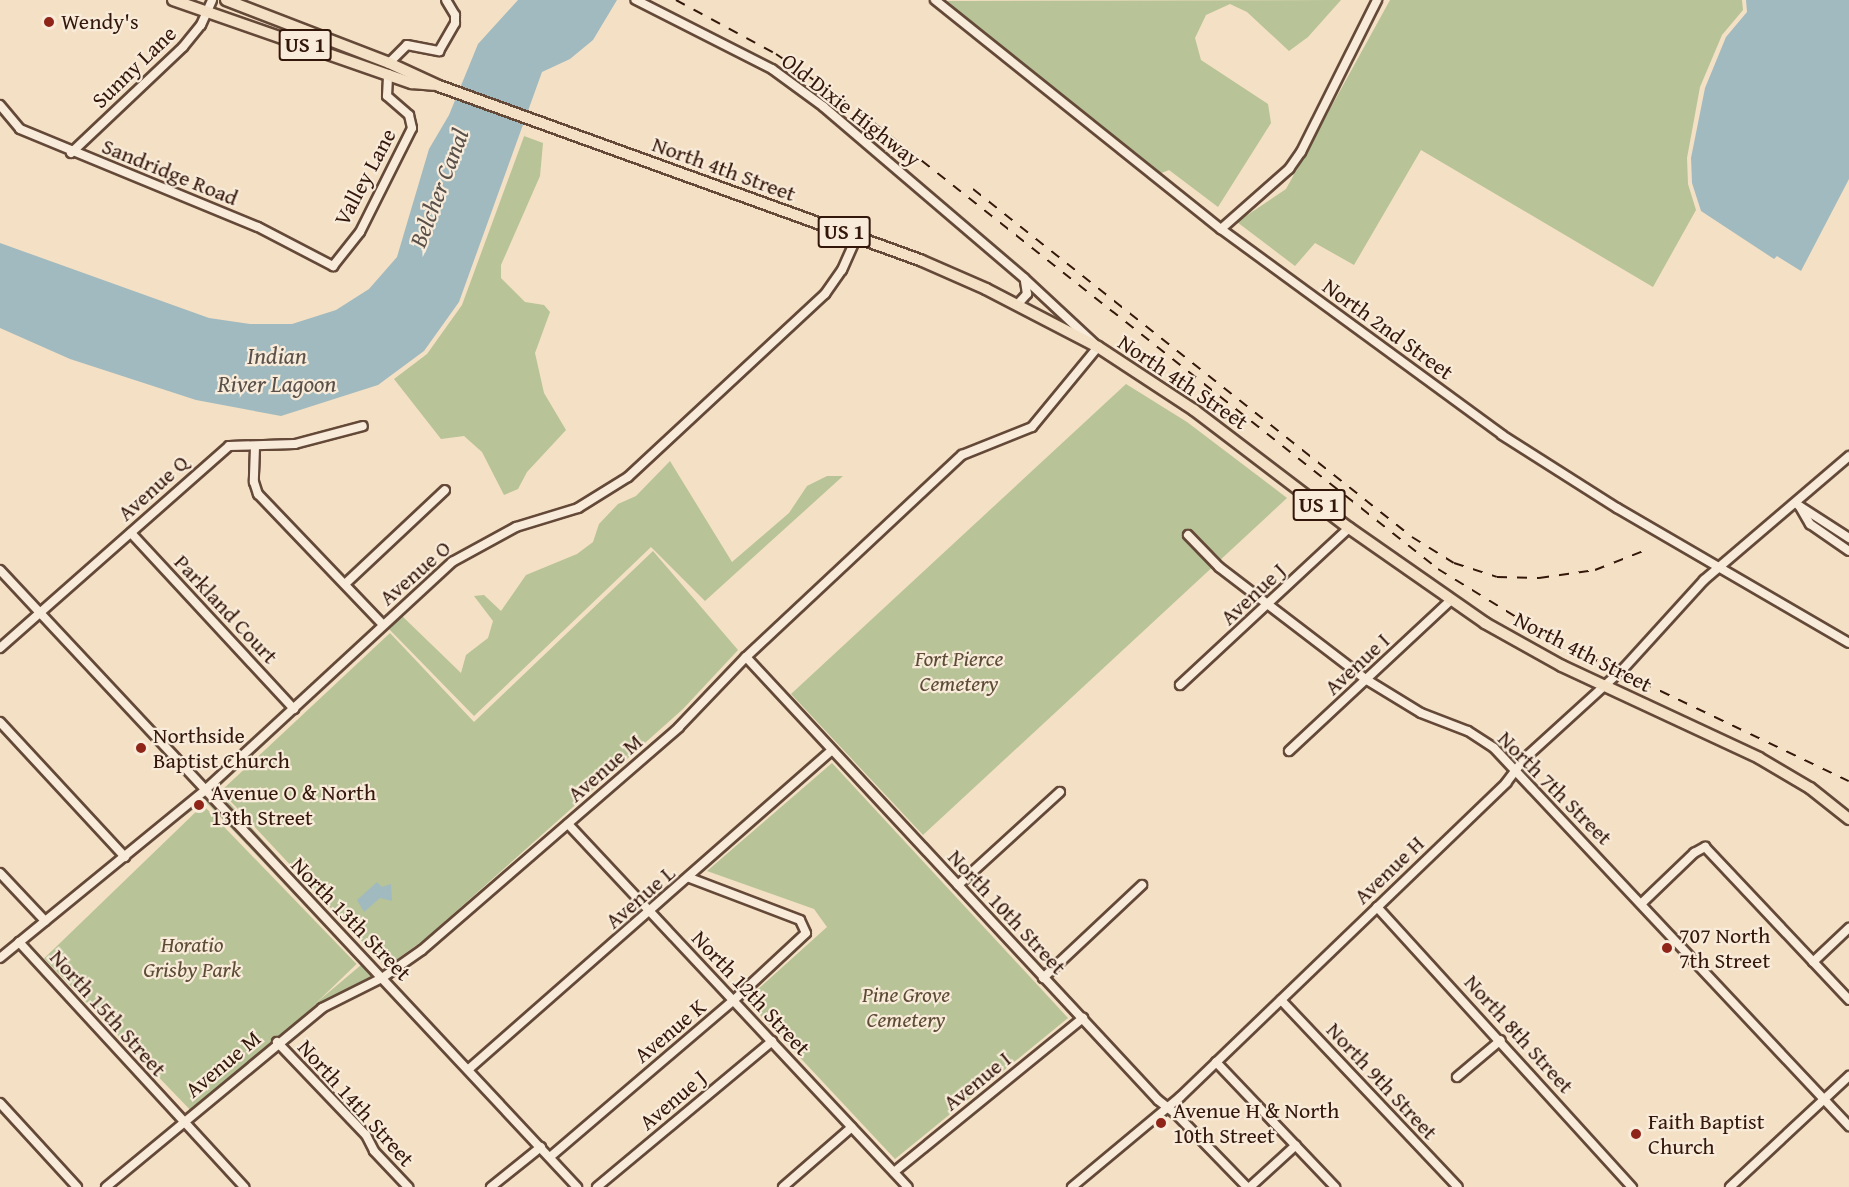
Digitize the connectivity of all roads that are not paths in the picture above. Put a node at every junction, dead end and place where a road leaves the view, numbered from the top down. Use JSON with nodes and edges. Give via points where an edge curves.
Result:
{"nodes":[{"id":1,"x":173,"y":0,"type":"edge"},
{"id":2,"x":212,"y":0,"type":"edge"},
{"id":3,"x":226,"y":0,"type":"edge"},
{"id":4,"x":446,"y":0,"type":"edge"},
{"id":5,"x":636,"y":0,"type":"edge"},
{"id":6,"x":935,"y":0,"type":"edge"},
{"id":7,"x":1377,"y":0,"type":"edge"},
{"id":8,"x":207,"y":12,"type":"junction"},
{"id":9,"x":389,"y":63,"type":"junction"},
{"id":10,"x":388,"y":74,"type":"junction"},
{"id":11,"x":439,"y":86,"type":"junction"},
{"id":12,"x":0,"y":105,"type":"edge"},
{"id":13,"x":70,"y":153,"type":"junction"},
{"id":14,"x":1221,"y":229,"type":"junction"},
{"id":15,"x":857,"y":237,"type":"junction"},
{"id":16,"x":333,"y":266,"type":"joint"},
{"id":17,"x":1024,"y":278,"type":"junction"},
{"id":18,"x":1017,"y":305,"type":"junction"},
{"id":19,"x":1098,"y":347,"type":"junction"},
{"id":20,"x":363,"y":426,"type":"dead end"},
{"id":21,"x":255,"y":447,"type":"junction"},
{"id":22,"x":1849,"y":456,"type":"edge"},
{"id":23,"x":445,"y":490,"type":"dead end"},
{"id":24,"x":1798,"y":505,"type":"junction"},
{"id":25,"x":1349,"y":528,"type":"junction"},
{"id":26,"x":131,"y":533,"type":"junction"},
{"id":27,"x":1188,"y":535,"type":"dead end"},
{"id":28,"x":1849,"y":538,"type":"edge"},
{"id":29,"x":1849,"y":551,"type":"edge"},
{"id":30,"x":1718,"y":567,"type":"junction"},
{"id":31,"x":0,"y":570,"type":"edge"},
{"id":32,"x":345,"y":584,"type":"junction"},
{"id":33,"x":1449,"y":601,"type":"junction"},
{"id":34,"x":1270,"y":604,"type":"junction"},
{"id":35,"x":39,"y":615,"type":"junction"},
{"id":36,"x":383,"y":624,"type":"junction"},
{"id":37,"x":1849,"y":643,"type":"edge"},
{"id":38,"x":0,"y":648,"type":"edge"},
{"id":39,"x":746,"y":657,"type":"junction"},
{"id":40,"x":1367,"y":680,"type":"junction"},
{"id":41,"x":1180,"y":686,"type":"dead end"},
{"id":42,"x":1604,"y":686,"type":"junction"},
{"id":43,"x":294,"y":709,"type":"junction"},
{"id":44,"x":0,"y":722,"type":"edge"},
{"id":45,"x":831,"y":751,"type":"junction"},
{"id":46,"x":1289,"y":751,"type":"dead end"},
{"id":47,"x":1516,"y":770,"type":"junction"},
{"id":48,"x":204,"y":791,"type":"junction"},
{"id":49,"x":1060,"y":792,"type":"dead end"},
{"id":50,"x":1848,"y":815,"type":"edge"},
{"id":51,"x":568,"y":824,"type":"junction"},
{"id":52,"x":125,"y":857,"type":"junction"},
{"id":53,"x":0,"y":873,"type":"edge"},
{"id":54,"x":690,"y":878,"type":"junction"},
{"id":55,"x":958,"y":885,"type":"junction"},
{"id":56,"x":1142,"y":885,"type":"dead end"},
{"id":57,"x":1643,"y":902,"type":"junction"},
{"id":58,"x":1377,"y":907,"type":"junction"},
{"id":59,"x":650,"y":912,"type":"junction"},
{"id":60,"x":45,"y":921,"type":"junction"},
{"id":61,"x":1849,"y":928,"type":"edge"},
{"id":62,"x":19,"y":942,"type":"junction"},
{"id":63,"x":0,"y":958,"type":"edge"},
{"id":64,"x":1813,"y":962,"type":"junction"},
{"id":65,"x":382,"y":978,"type":"junction"},
{"id":66,"x":1043,"y":978,"type":"junction"},
{"id":67,"x":734,"y":1000,"type":"junction"},
{"id":68,"x":1281,"y":1000,"type":"junction"},
{"id":69,"x":1849,"y":1000,"type":"edge"},
{"id":70,"x":1083,"y":1018,"type":"junction"},
{"id":71,"x":1501,"y":1040,"type":"junction"},
{"id":72,"x":772,"y":1041,"type":"junction"},
{"id":73,"x":277,"y":1042,"type":"junction"},
{"id":74,"x":1216,"y":1062,"type":"junction"},
{"id":75,"x":470,"y":1068,"type":"junction"},
{"id":76,"x":1849,"y":1076,"type":"edge"},
{"id":77,"x":1457,"y":1077,"type":"dead end"},
{"id":78,"x":1824,"y":1099,"type":"junction"},
{"id":79,"x":0,"y":1103,"type":"edge"},
{"id":80,"x":1168,"y":1107,"type":"junction"},
{"id":81,"x":183,"y":1122,"type":"junction"},
{"id":82,"x":1849,"y":1126,"type":"edge"},
{"id":83,"x":852,"y":1127,"type":"junction"},
{"id":84,"x":1296,"y":1145,"type":"junction"},
{"id":85,"x":541,"y":1147,"type":"junction"},
{"id":86,"x":550,"y":1157,"type":"junction"},
{"id":87,"x":894,"y":1172,"type":"junction"},
{"id":88,"x":574,"y":1186,"type":"edge"},
{"id":89,"x":77,"y":1187,"type":"edge"},
{"id":90,"x":106,"y":1187,"type":"edge"},
{"id":91,"x":244,"y":1187,"type":"edge"},
{"id":92,"x":408,"y":1187,"type":"edge"},
{"id":93,"x":491,"y":1187,"type":"edge"},
{"id":94,"x":597,"y":1187,"type":"edge"},
{"id":95,"x":783,"y":1187,"type":"edge"},
{"id":96,"x":908,"y":1187,"type":"edge"},
{"id":97,"x":1072,"y":1187,"type":"edge"},
{"id":98,"x":1248,"y":1187,"type":"edge"},
{"id":99,"x":1335,"y":1187,"type":"edge"},
{"id":100,"x":1458,"y":1187,"type":"edge"},
{"id":101,"x":1632,"y":1187,"type":"edge"},
{"id":102,"x":1730,"y":1187,"type":"edge"}],
"edges":[{"from":1,"to":8,"type":"main road","number":"US 1"},
{"from":2,"to":8,"type":"street","name":"Sunny Lane"},
{"from":3,"to":9,"type":"main road","number":"US 1"},
{"from":4,"to":9,"type":"street","via":[[455,23],[439,51],[407,45]]},
{"from":5,"to":17,"type":"street","name":"Old Dixie Highway","via":[[772,69],[870,143]]},
{"from":6,"to":14,"type":"street","name":"North 2nd Street"},
{"from":7,"to":14,"type":"street","via":[[1301,152],[1289,169]]},
{"from":8,"to":10,"type":"main road","number":"US 1"},
{"from":8,"to":13,"type":"street","name":"Sunny Lane","via":[[183,47]]},
{"from":9,"to":11,"type":"main road","number":"US 1"},
{"from":10,"to":11,"type":"main road","number":"US 1"},
{"from":10,"to":16,"type":"street","name":"Valley Lane","via":[[387,96],[409,115],[412,128],[360,232]]},
{"from":11,"to":15,"type":"main road","name":"North 4th Street","number":"US 1"},
{"from":12,"to":13,"type":"street","name":"Sandridge Road","via":[[20,129]]},
{"from":13,"to":16,"type":"street","name":"Sandridge Road","via":[[258,227]]},
{"from":14,"to":30,"type":"street","name":"North 2nd Street","via":[[1518,446]]},
{"from":15,"to":18,"type":"main road","name":"North 4th Street","number":"US 1","via":[[921,260]]},
{"from":15,"to":36,"type":"street","name":"Avenue O","via":[[842,270],[825,294],[628,477],[578,508],[480,543],[452,562]]},
{"from":17,"to":18,"type":"street","via":[[1028,290]]},
{"from":17,"to":19,"type":"street","name":"Old Dixie Highway"},
{"from":18,"to":19,"type":"main road","name":"North 4th Street","number":"US 1"},
{"from":19,"to":25,"type":"main road","name":"North 4th Street","number":"US 1","via":[[1228,434]]},
{"from":19,"to":39,"type":"street","name":"Avenue M","via":[[1032,427],[962,455]]},
{"from":20,"to":21,"type":"street","name":"Avenue Q","via":[[295,444]]},
{"from":21,"to":26,"type":"street","name":"Avenue Q","via":[[236,444],[222,450]]},
{"from":21,"to":32,"type":"street","via":[[254,482],[258,494]]},
{"from":22,"to":24,"type":"street","name":"Avenue H"},
{"from":23,"to":32,"type":"street"},
{"from":24,"to":28,"type":"street"},
{"from":24,"to":29,"type":"street","via":[[1810,524]]},
{"from":24,"to":30,"type":"street","name":"Avenue H"},
{"from":25,"to":33,"type":"main road","name":"North 4th Street","number":"US 1"},
{"from":25,"to":34,"type":"street","name":"Avenue J"},
{"from":26,"to":35,"type":"street","name":"Avenue Q"},
{"from":26,"to":43,"type":"street","name":"Parkland Court"},
{"from":27,"to":34,"type":"street","name":"North 7th Street","via":[[1219,567]]},
{"from":30,"to":37,"type":"street","name":"North 2nd Street"},
{"from":30,"to":42,"type":"street","name":"Avenue H"},
{"from":31,"to":35,"type":"street","name":"North 13th Street"},
{"from":32,"to":36,"type":"street"},
{"from":33,"to":40,"type":"street","name":"Avenue I"},
{"from":33,"to":42,"type":"main road","name":"North 4th Street","number":"US 1"},
{"from":34,"to":40,"type":"street","name":"North 7th Street"},
{"from":34,"to":41,"type":"street","name":"Avenue J"},
{"from":35,"to":38,"type":"street","name":"Avenue Q"},
{"from":35,"to":48,"type":"street","name":"North 13th Street"},
{"from":36,"to":43,"type":"street","name":"Avenue O"},
{"from":39,"to":45,"type":"street","name":"North 10th Street"},
{"from":39,"to":51,"type":"street","name":"Avenue M","via":[[679,727]]},
{"from":40,"to":46,"type":"street","name":"Avenue I"},
{"from":40,"to":47,"type":"street","name":"North 7th Street","via":[[1421,713],[1468,731],[1494,748]]},
{"from":42,"to":47,"type":"street","name":"Avenue H"},
{"from":42,"to":50,"type":"main road","name":"North 4th Street","number":"US 1","via":[[1759,758]]},
{"from":43,"to":48,"type":"street","name":"Avenue O"},
{"from":44,"to":52,"type":"street"},
{"from":45,"to":54,"type":"street","name":"Avenue L"},
{"from":45,"to":55,"type":"street","name":"North 10th Street"},
{"from":47,"to":57,"type":"street","name":"North 7th Street"},
{"from":47,"to":58,"type":"street","name":"Avenue H"},
{"from":48,"to":52,"type":"street","name":"Avenue O"},
{"from":48,"to":65,"type":"street","name":"North 13th Street"},
{"from":49,"to":55,"type":"street"},
{"from":51,"to":59,"type":"street","name":"North 12th Street"},
{"from":51,"to":65,"type":"street","name":"Avenue M","via":[[422,950]]},
{"from":52,"to":60,"type":"street","name":"Avenue O"},
{"from":53,"to":60,"type":"street","name":"North 15th Street"},
{"from":54,"to":59,"type":"street","name":"Avenue L"},
{"from":54,"to":67,"type":"street","name":"Avenue K","via":[[800,920],[806,928],[803,938]]},
{"from":55,"to":66,"type":"street","name":"North 10th Street"},
{"from":56,"to":66,"type":"street"},
{"from":57,"to":64,"type":"street","via":[[1694,853],[1706,848]]},
{"from":57,"to":78,"type":"street","name":"North 7th Street"},
{"from":58,"to":68,"type":"street","name":"Avenue H"},
{"from":58,"to":71,"type":"street","name":"North 8th Street"},
{"from":59,"to":67,"type":"street","name":"North 12th Street"},
{"from":59,"to":75,"type":"street","name":"Avenue L"},
{"from":60,"to":62,"type":"street","name":"Avenue O"},
{"from":61,"to":64,"type":"street"},
{"from":62,"to":63,"type":"street","name":"Avenue O"},
{"from":62,"to":81,"type":"street","name":"North 15th Street"},
{"from":64,"to":69,"type":"street"},
{"from":65,"to":73,"type":"street","name":"Avenue M","via":[[321,1008]]},
{"from":65,"to":75,"type":"street","name":"North 13th Street"},
{"from":66,"to":70,"type":"street","name":"North 10th Street"},
{"from":67,"to":72,"type":"street","name":"North 12th Street"},
{"from":67,"to":86,"type":"street","name":"Avenue K"},
{"from":68,"to":74,"type":"street","name":"Avenue H"},
{"from":68,"to":100,"type":"street","name":"North 9th Street"},
{"from":70,"to":80,"type":"street","name":"North 10th Street"},
{"from":70,"to":87,"type":"street","name":"Avenue I"},
{"from":71,"to":77,"type":"street"},
{"from":71,"to":101,"type":"street","name":"North 8th Street"},
{"from":72,"to":83,"type":"street","name":"North 12th Street"},
{"from":72,"to":94,"type":"street","name":"Avenue J"},
{"from":73,"to":81,"type":"street","name":"Avenue M"},
{"from":73,"to":92,"type":"street","name":"North 14th Street","via":[[366,1135],[374,1151]]},
{"from":74,"to":80,"type":"street","name":"Avenue H"},
{"from":74,"to":84,"type":"street"},
{"from":75,"to":85,"type":"street","name":"North 13th Street"},
{"from":76,"to":78,"type":"street"},
{"from":78,"to":82,"type":"street","name":"North 7th Street"},
{"from":78,"to":102,"type":"street"},
{"from":79,"to":89,"type":"street"},
{"from":80,"to":97,"type":"street","name":"Avenue H"},
{"from":80,"to":98,"type":"street","name":"North 10th Street"},
{"from":81,"to":90,"type":"street","name":"Avenue M"},
{"from":81,"to":91,"type":"street","name":"North 15th Street"},
{"from":83,"to":87,"type":"street","name":"North 12th Street"},
{"from":83,"to":95,"type":"street"},
{"from":84,"to":98,"type":"street"},
{"from":84,"to":99,"type":"street"},
{"from":85,"to":86,"type":"street","name":"North 13th Street"},
{"from":85,"to":93,"type":"street"},
{"from":86,"to":88,"type":"street","name":"North 13th Street"},
{"from":87,"to":96,"type":"street","name":"North 12th Street"}]}
